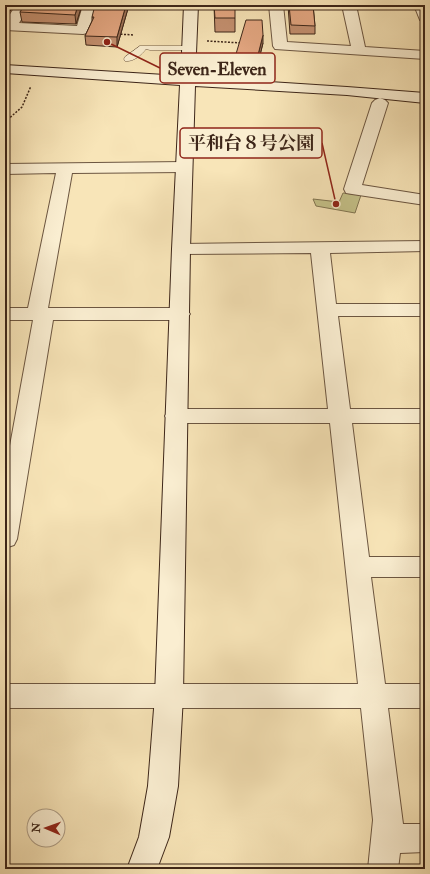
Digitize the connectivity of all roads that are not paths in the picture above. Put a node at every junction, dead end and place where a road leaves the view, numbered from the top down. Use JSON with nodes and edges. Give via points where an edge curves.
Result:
{"nodes":[{"id":1,"x":23,"y":5,"type":"edge"},
{"id":2,"x":90,"y":5,"type":"edge"},
{"id":3,"x":191,"y":5,"type":"edge"},
{"id":4,"x":276,"y":5,"type":"edge"},
{"id":5,"x":348,"y":5,"type":"edge"},
{"id":6,"x":421,"y":5,"type":"edge"},
{"id":7,"x":425,"y":18,"type":"edge"},
{"id":8,"x":8,"y":26,"type":"edge"},
{"id":9,"x":189,"y":48,"type":"junction"},
{"id":10,"x":359,"y":51,"type":"junction"},
{"id":11,"x":425,"y":55,"type":"edge"},
{"id":12,"x":128,"y":59,"type":"dead end"},
{"id":13,"x":5,"y":69,"type":"edge"},
{"id":14,"x":5,"y":79,"type":"edge"},
{"id":15,"x":187,"y":85,"type":"junction"},
{"id":16,"x":425,"y":98,"type":"edge"},
{"id":17,"x":380,"y":103,"type":"junction"},
{"id":18,"x":425,"y":107,"type":"edge"},
{"id":19,"x":184,"y":167,"type":"junction"},
{"id":20,"x":65,"y":168,"type":"junction"},
{"id":21,"x":5,"y":169,"type":"edge"},
{"id":22,"x":425,"y":200,"type":"edge"},
{"id":23,"x":425,"y":246,"type":"edge"},
{"id":24,"x":320,"y":248,"type":"junction"},
{"id":25,"x":181,"y":249,"type":"junction"},
{"id":26,"x":327,"y":310,"type":"junction"},
{"id":27,"x":425,"y":310,"type":"edge"},
{"id":28,"x":5,"y":314,"type":"edge"},
{"id":29,"x":41,"y":314,"type":"junction"},
{"id":30,"x":180,"y":314,"type":"junction"},
{"id":31,"x":176,"y":416,"type":"junction"},
{"id":32,"x":340,"y":416,"type":"junction"},
{"id":33,"x":425,"y":416,"type":"edge"},
{"id":34,"x":5,"y":539,"type":"edge"},
{"id":35,"x":359,"y":567,"type":"junction"},
{"id":36,"x":425,"y":567,"type":"edge"},
{"id":37,"x":5,"y":696,"type":"edge"},
{"id":38,"x":169,"y":696,"type":"junction"},
{"id":39,"x":374,"y":696,"type":"junction"},
{"id":40,"x":425,"y":696,"type":"edge"},
{"id":41,"x":425,"y":838,"type":"edge"},
{"id":42,"x":387,"y":839,"type":"junction"},
{"id":43,"x":142,"y":869,"type":"edge"},
{"id":44,"x":383,"y":869,"type":"edge"}],
"edges":[{"from":1,"to":8,"type":"street"},
{"from":2,"to":8,"type":"street","via":[[83,30]]},
{"from":3,"to":9,"type":"street"},
{"from":4,"to":10,"type":"street","via":[[280,46]]},
{"from":5,"to":10,"type":"street"},
{"from":6,"to":7,"type":"street"},
{"from":9,"to":12,"type":"lane","via":[[146,48]]},
{"from":9,"to":15,"type":"street"},
{"from":10,"to":11,"type":"street"},
{"from":13,"to":15,"type":"street"},
{"from":14,"to":15,"type":"street"},
{"from":15,"to":16,"type":"street","via":[[347,91]]},
{"from":15,"to":17,"type":"street"},
{"from":15,"to":19,"type":"street"},
{"from":17,"to":18,"type":"street"},
{"from":17,"to":22,"type":"street","via":[[352,189]]},
{"from":19,"to":20,"type":"street"},
{"from":19,"to":25,"type":"street"},
{"from":20,"to":21,"type":"street"},
{"from":20,"to":29,"type":"street"},
{"from":23,"to":24,"type":"street"},
{"from":24,"to":25,"type":"street"},
{"from":24,"to":26,"type":"street"},
{"from":25,"to":30,"type":"street"},
{"from":26,"to":27,"type":"street"},
{"from":26,"to":32,"type":"street"},
{"from":28,"to":29,"type":"street"},
{"from":29,"to":30,"type":"street"},
{"from":29,"to":34,"type":"street"},
{"from":30,"to":31,"type":"street"},
{"from":31,"to":32,"type":"street"},
{"from":31,"to":38,"type":"street"},
{"from":32,"to":33,"type":"street"},
{"from":32,"to":35,"type":"street"},
{"from":35,"to":36,"type":"street"},
{"from":35,"to":39,"type":"street"},
{"from":37,"to":38,"type":"street"},
{"from":38,"to":39,"type":"street"},
{"from":38,"to":43,"type":"street","via":[[163,786],[154,837]]},
{"from":39,"to":40,"type":"street"},
{"from":39,"to":42,"type":"street","via":[[388,820]]},
{"from":41,"to":42,"type":"street"},
{"from":42,"to":44,"type":"street"}]}
